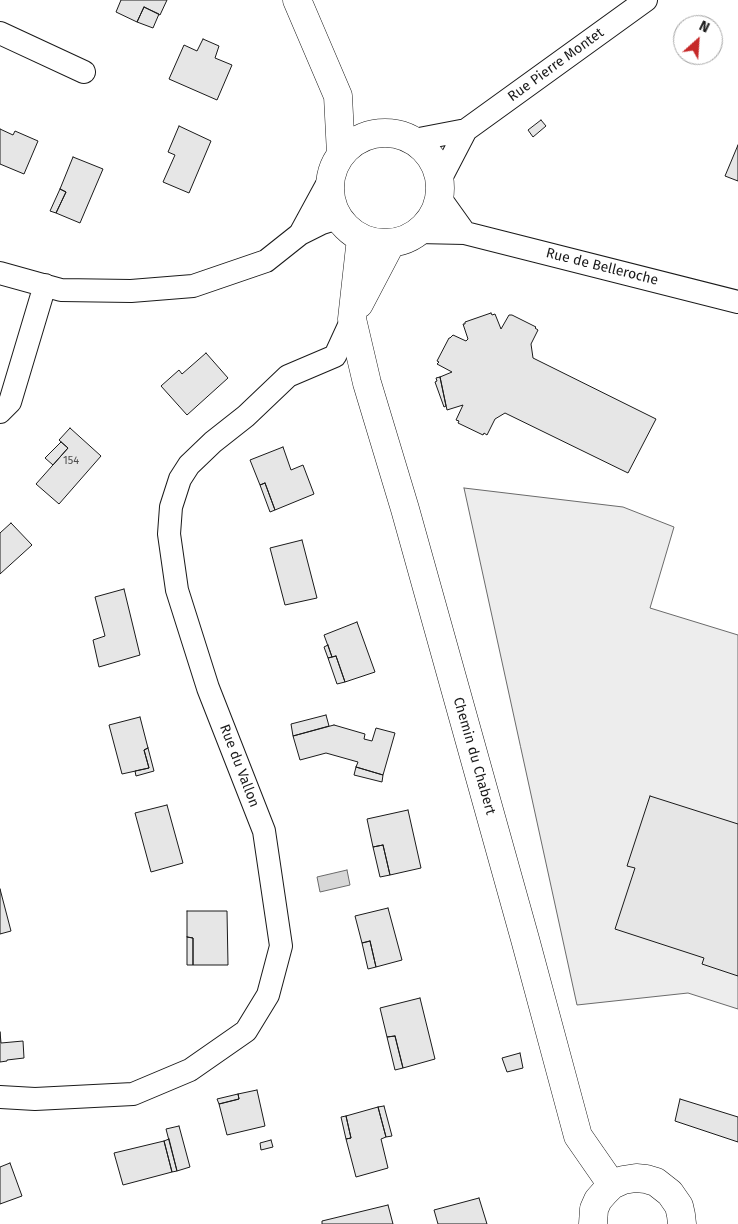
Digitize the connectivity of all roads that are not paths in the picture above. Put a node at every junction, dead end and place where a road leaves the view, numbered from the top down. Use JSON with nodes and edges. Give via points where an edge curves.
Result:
{"nodes":[{"id":1,"x":297,"y":0,"type":"edge"},
{"id":2,"x":646,"y":0,"type":"edge"},
{"id":3,"x":0,"y":33,"type":"edge"},
{"id":4,"x":84,"y":72,"type":"dead end"},
{"id":5,"x":338,"y":96,"type":"junction"},
{"id":6,"x":466,"y":130,"type":"junction"},
{"id":7,"x":378,"y":133,"type":"junction"},
{"id":8,"x":414,"y":140,"type":"junction"},
{"id":9,"x":336,"y":165,"type":"junction"},
{"id":10,"x":440,"y":189,"type":"junction"},
{"id":11,"x":338,"y":218,"type":"junction"},
{"id":12,"x":418,"y":232,"type":"junction"},
{"id":13,"x":300,"y":234,"type":"junction"},
{"id":14,"x":465,"y":234,"type":"junction"},
{"id":15,"x":361,"y":238,"type":"junction"},
{"id":16,"x":391,"y":243,"type":"junction"},
{"id":17,"x":0,"y":273,"type":"edge"},
{"id":18,"x":45,"y":286,"type":"junction"},
{"id":19,"x":738,"y":302,"type":"edge"},
{"id":20,"x":352,"y":319,"type":"junction"},
{"id":21,"x":0,"y":412,"type":"edge"},
{"id":22,"x":0,"y":1097,"type":"edge"},
{"id":23,"x":612,"y":1185,"type":"junction"},
{"id":24,"x":593,"y":1224,"type":"edge"},
{"id":25,"x":682,"y":1224,"type":"edge"}],
"edges":[{"from":1,"to":5,"type":"main road"},
{"from":2,"to":6,"type":"street","name":"Rue Pierre Montet"},
{"from":3,"to":4,"type":"street"},
{"from":5,"to":7,"type":"main road"},
{"from":5,"to":9,"type":"main road"},
{"from":6,"to":8,"type":"street","name":"Rue Pierre Montet"},
{"from":6,"to":10,"type":"street","name":"Rue Pierre Montet"},
{"from":7,"to":8,"type":"main road","via":[[397,134]]},
{"from":7,"to":9,"type":"main road","via":[[352,143]]},
{"from":8,"to":10,"type":"main road","via":[[435,164]]},
{"from":9,"to":11,"type":"main road","via":[[330,191]]},
{"from":9,"to":13,"type":"street"},
{"from":10,"to":12,"type":"main road","via":[[436,211]]},
{"from":10,"to":14,"type":"street"},
{"from":11,"to":13,"type":"street"},
{"from":11,"to":15,"type":"main road"},
{"from":12,"to":14,"type":"street","name":"Rue de Belleroche"},
{"from":12,"to":16,"type":"main road"},
{"from":13,"to":18,"type":"street","via":[[266,261],[193,286],[130,291],[61,290]]},
{"from":14,"to":19,"type":"street","name":"Rue de Belleroche"},
{"from":15,"to":16,"type":"main road"},
{"from":15,"to":20,"type":"main road","name":"Chemin du Chabert"},
{"from":16,"to":20,"type":"main road"},
{"from":17,"to":18,"type":"street"},
{"from":18,"to":21,"type":"street","via":[[10,402]]},
{"from":20,"to":22,"type":"street","name":"Rue du Vallon","via":[[335,356],[288,376],[189,465],[180,479],[171,507],[169,534],[177,590],[208,688],[264,831],[281,946],[268,995],[246,1031],[190,1070],[133,1094],[35,1099]]},
{"from":20,"to":23,"type":"main road","name":"Chemin du Chabert","via":[[367,383],[578,1136]]},
{"from":23,"to":24,"type":"main road","via":[[598,1200]]},
{"from":23,"to":25,"type":"main road","via":[[636,1178],[656,1182],[679,1206]]}]}
